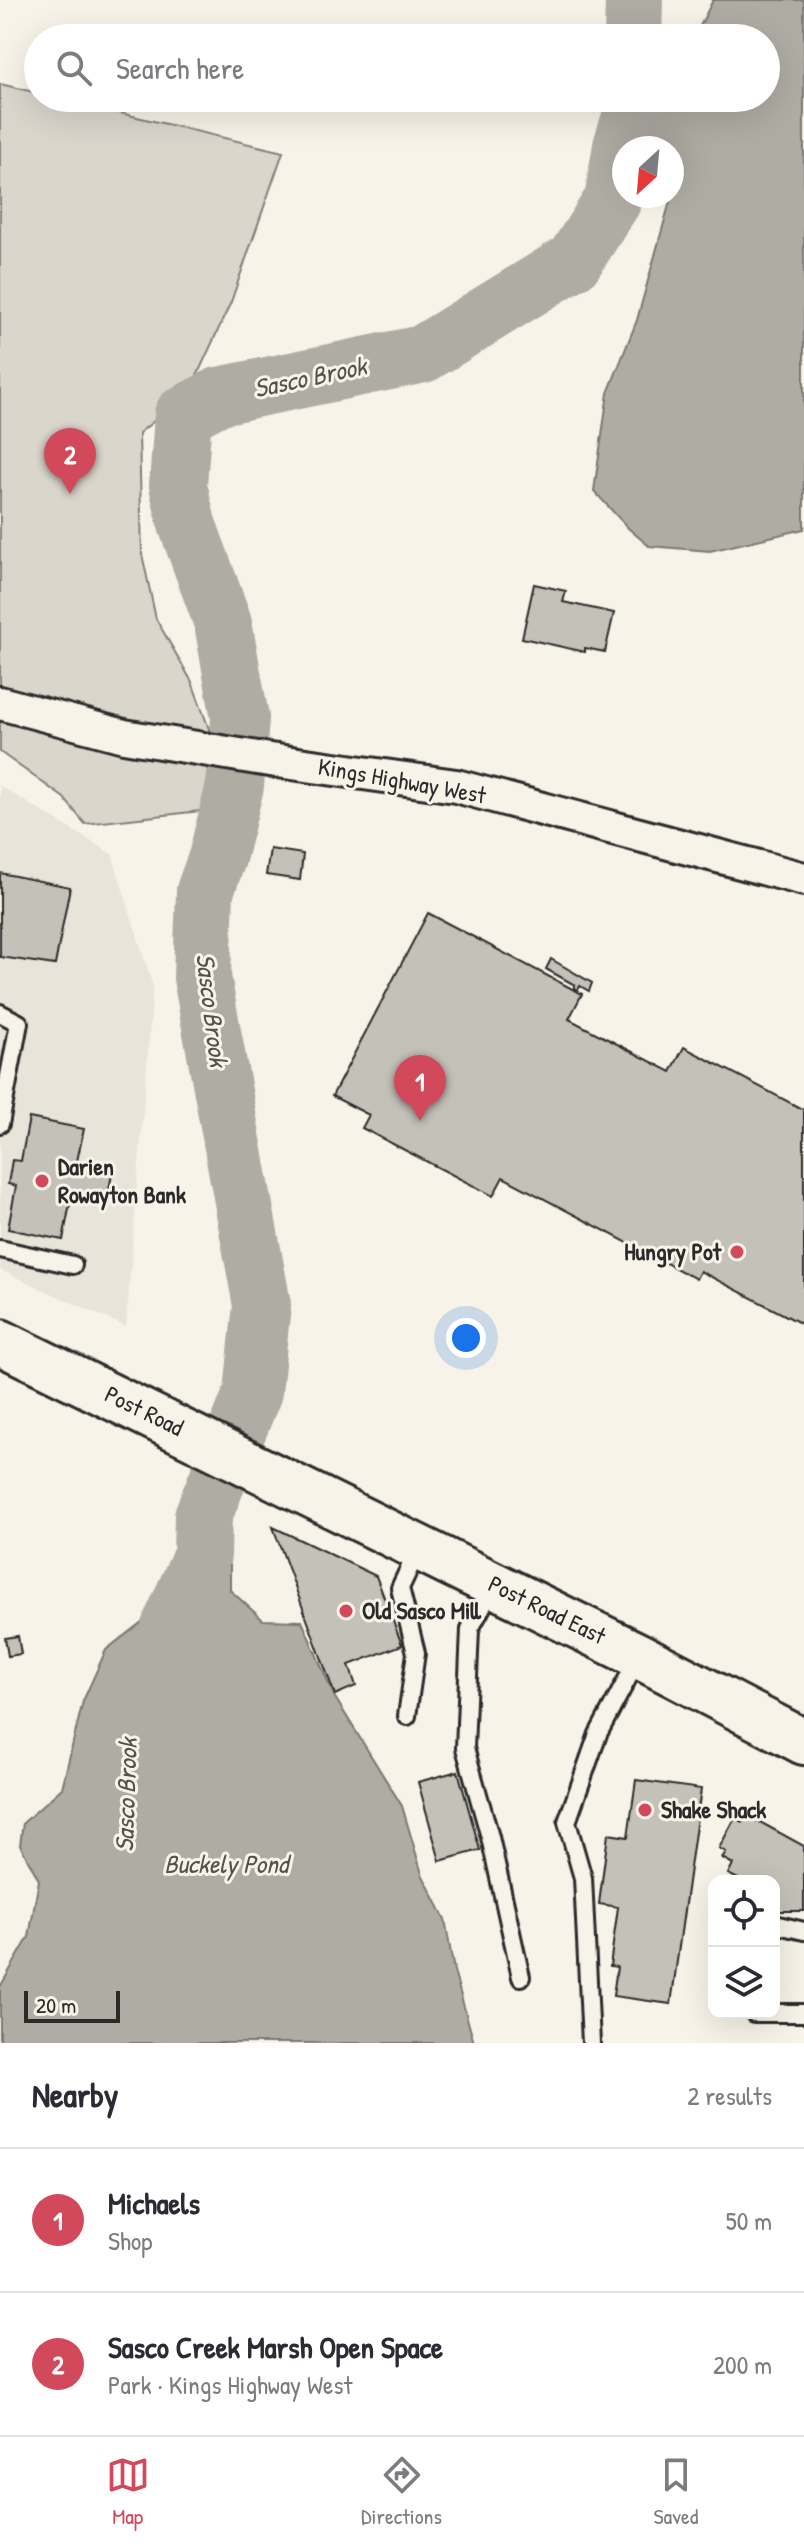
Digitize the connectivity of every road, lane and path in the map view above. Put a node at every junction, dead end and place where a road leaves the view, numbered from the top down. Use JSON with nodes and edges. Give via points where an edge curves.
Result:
{"nodes":[{"id":1,"x":0,"y":703,"type":"edge"},
{"id":2,"x":802,"y":879,"type":"edge"},
{"id":3,"x":0,"y":1013,"type":"edge"},
{"id":4,"x":0,"y":1124,"type":"edge"},
{"id":5,"x":0,"y":1249,"type":"edge"},
{"id":6,"x":73,"y":1265,"type":"dead end"},
{"id":7,"x":0,"y":1342,"type":"edge"},
{"id":8,"x":287,"y":1481,"type":"joint"},
{"id":9,"x":420,"y":1547,"type":"junction"},
{"id":10,"x":494,"y":1584,"type":"junction"},
{"id":11,"x":639,"y":1656,"type":"junction"},
{"id":12,"x":407,"y":1716,"type":"dead end"},
{"id":13,"x":804,"y":1742,"type":"edge"},
{"id":14,"x":780,"y":1925,"type":"edge"},
{"id":15,"x":804,"y":1931,"type":"edge"},
{"id":16,"x":521,"y":1977,"type":"dead end"},
{"id":17,"x":780,"y":2013,"type":"edge"},
{"id":18,"x":804,"y":2013,"type":"edge"},
{"id":19,"x":591,"y":2043,"type":"edge"}],
"edges":[{"from":1,"to":2,"type":"street","name":"Kings Highway West","via":[[124,736],[456,786]]},
{"from":3,"to":4,"type":"lane","via":[[19,1023]]},
{"from":5,"to":6,"type":"lane"},
{"from":7,"to":8,"type":"main road","name":"Post Road"},
{"from":8,"to":9,"type":"main road","name":"Post Road East"},
{"from":9,"to":10,"type":"main road","name":"Post Road East"},
{"from":9,"to":12,"type":"lane","via":[[400,1588],[416,1653]]},
{"from":10,"to":11,"type":"main road","name":"Post Road East"},
{"from":10,"to":16,"type":"lane","via":[[470,1629],[465,1748]]},
{"from":11,"to":13,"type":"main road","name":"Post Road East"},
{"from":11,"to":19,"type":"lane","via":[[598,1734],[567,1822],[583,1878]]},
{"from":14,"to":15,"type":"lane"},
{"from":17,"to":18,"type":"lane"}]}
